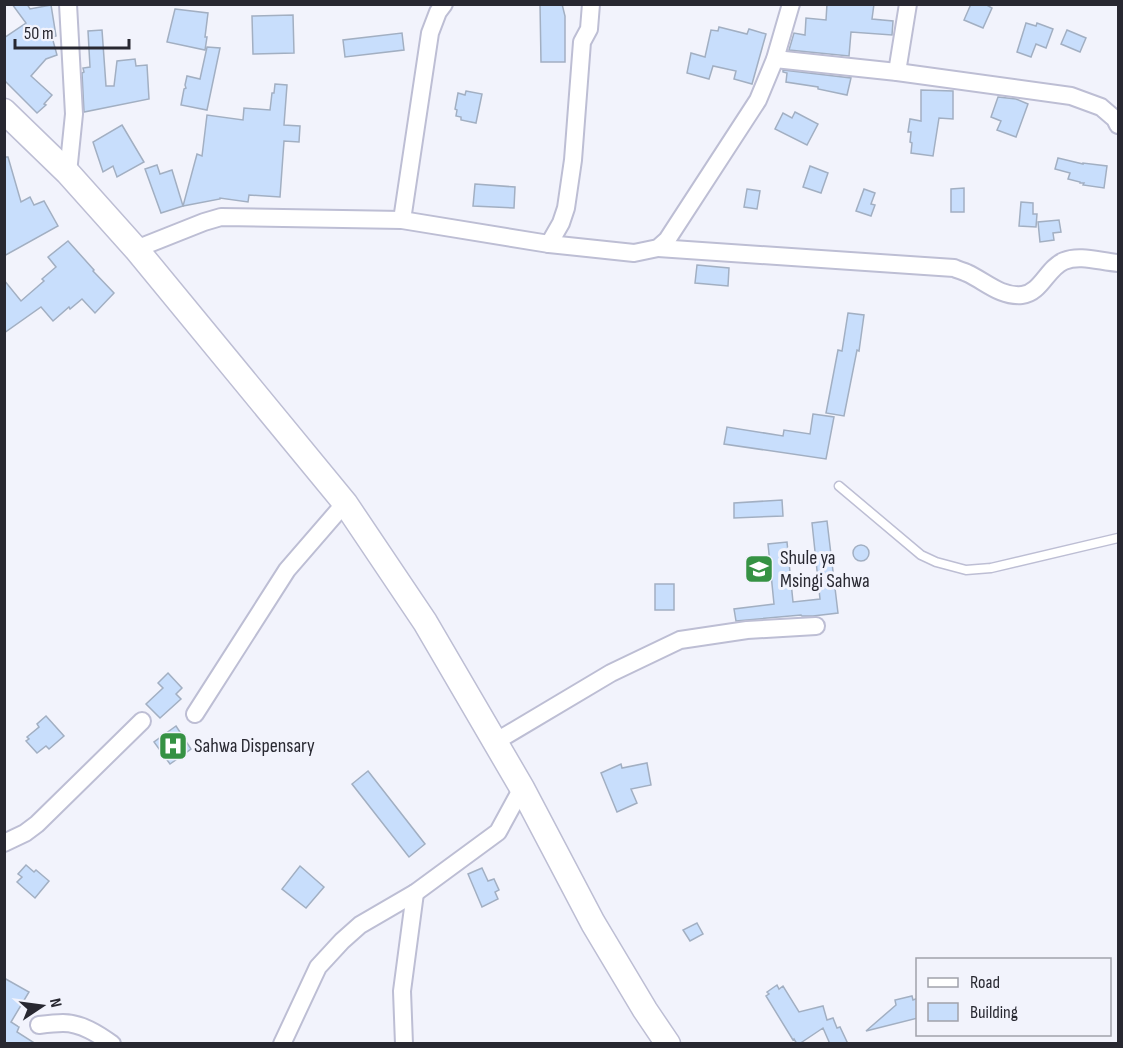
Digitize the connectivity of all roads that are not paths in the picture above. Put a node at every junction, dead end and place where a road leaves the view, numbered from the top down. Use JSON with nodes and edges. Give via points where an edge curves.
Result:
{"nodes":[{"id":1,"x":68,"y":4,"type":"edge"},
{"id":2,"x":444,"y":4,"type":"edge"},
{"id":3,"x":591,"y":4,"type":"edge"},
{"id":4,"x":791,"y":4,"type":"edge"},
{"id":5,"x":908,"y":4,"type":"edge"},
{"id":6,"x":775,"y":59,"type":"junction"},
{"id":7,"x":897,"y":72,"type":"junction"},
{"id":8,"x":1119,"y":105,"type":"edge"},
{"id":9,"x":1101,"y":107,"type":"junction"},
{"id":10,"x":4,"y":111,"type":"edge"},
{"id":11,"x":1119,"y":125,"type":"edge"},
{"id":12,"x":68,"y":173,"type":"junction"},
{"id":13,"x":402,"y":220,"type":"junction"},
{"id":14,"x":549,"y":244,"type":"junction"},
{"id":15,"x":658,"y":248,"type":"junction"},
{"id":16,"x":136,"y":249,"type":"junction"},
{"id":17,"x":1119,"y":263,"type":"edge"},
{"id":18,"x":839,"y":486,"type":"dead end"},
{"id":19,"x":345,"y":502,"type":"junction"},
{"id":20,"x":1119,"y":538,"type":"edge"},
{"id":21,"x":816,"y":626,"type":"dead end"},
{"id":22,"x":195,"y":714,"type":"dead end"},
{"id":23,"x":142,"y":721,"type":"dead end"},
{"id":24,"x":495,"y":742,"type":"junction"},
{"id":25,"x":522,"y":788,"type":"junction"},
{"id":26,"x":4,"y":843,"type":"edge"},
{"id":27,"x":415,"y":893,"type":"junction"},
{"id":28,"x":39,"y":1025,"type":"dead end"},
{"id":29,"x":112,"y":1044,"type":"edge"},
{"id":30,"x":282,"y":1044,"type":"edge"},
{"id":31,"x":404,"y":1044,"type":"edge"},
{"id":32,"x":668,"y":1044,"type":"edge"}],
"edges":[{"from":1,"to":12,"type":"street","via":[[74,114]]},
{"from":2,"to":13,"type":"street","via":[[430,33]]},
{"from":3,"to":14,"type":"street","via":[[589,29],[582,42],[566,208]]},
{"from":4,"to":6,"type":"street"},
{"from":5,"to":7,"type":"street"},
{"from":6,"to":7,"type":"street"},
{"from":6,"to":15,"type":"street","via":[[758,100]]},
{"from":7,"to":9,"type":"street","via":[[1071,96]]},
{"from":8,"to":9,"type":"street"},
{"from":9,"to":11,"type":"street"},
{"from":10,"to":12,"type":"main road"},
{"from":12,"to":16,"type":"main road"},
{"from":13,"to":14,"type":"street"},
{"from":13,"to":16,"type":"street","via":[[221,217]]},
{"from":14,"to":15,"type":"street","via":[[634,253]]},
{"from":15,"to":17,"type":"street","via":[[954,268],[991,288],[1023,295],[1033,291],[1054,266],[1064,261],[1075,258]]},
{"from":16,"to":19,"type":"main road"},
{"from":18,"to":20,"type":"lane","via":[[921,555],[966,570],[991,568]]},
{"from":19,"to":22,"type":"street","via":[[287,570]]},
{"from":19,"to":24,"type":"main road","via":[[425,622]]},
{"from":21,"to":24,"type":"street","via":[[747,630],[680,640],[611,673]]},
{"from":23,"to":26,"type":"street","via":[[38,824]]},
{"from":24,"to":25,"type":"main road"},
{"from":25,"to":27,"type":"street","via":[[498,832]]},
{"from":25,"to":32,"type":"main road","via":[[599,933]]},
{"from":27,"to":30,"type":"street","via":[[360,925],[318,967]]},
{"from":27,"to":31,"type":"street","via":[[402,991]]},
{"from":28,"to":29,"type":"street","via":[[74,1024]]}]}
